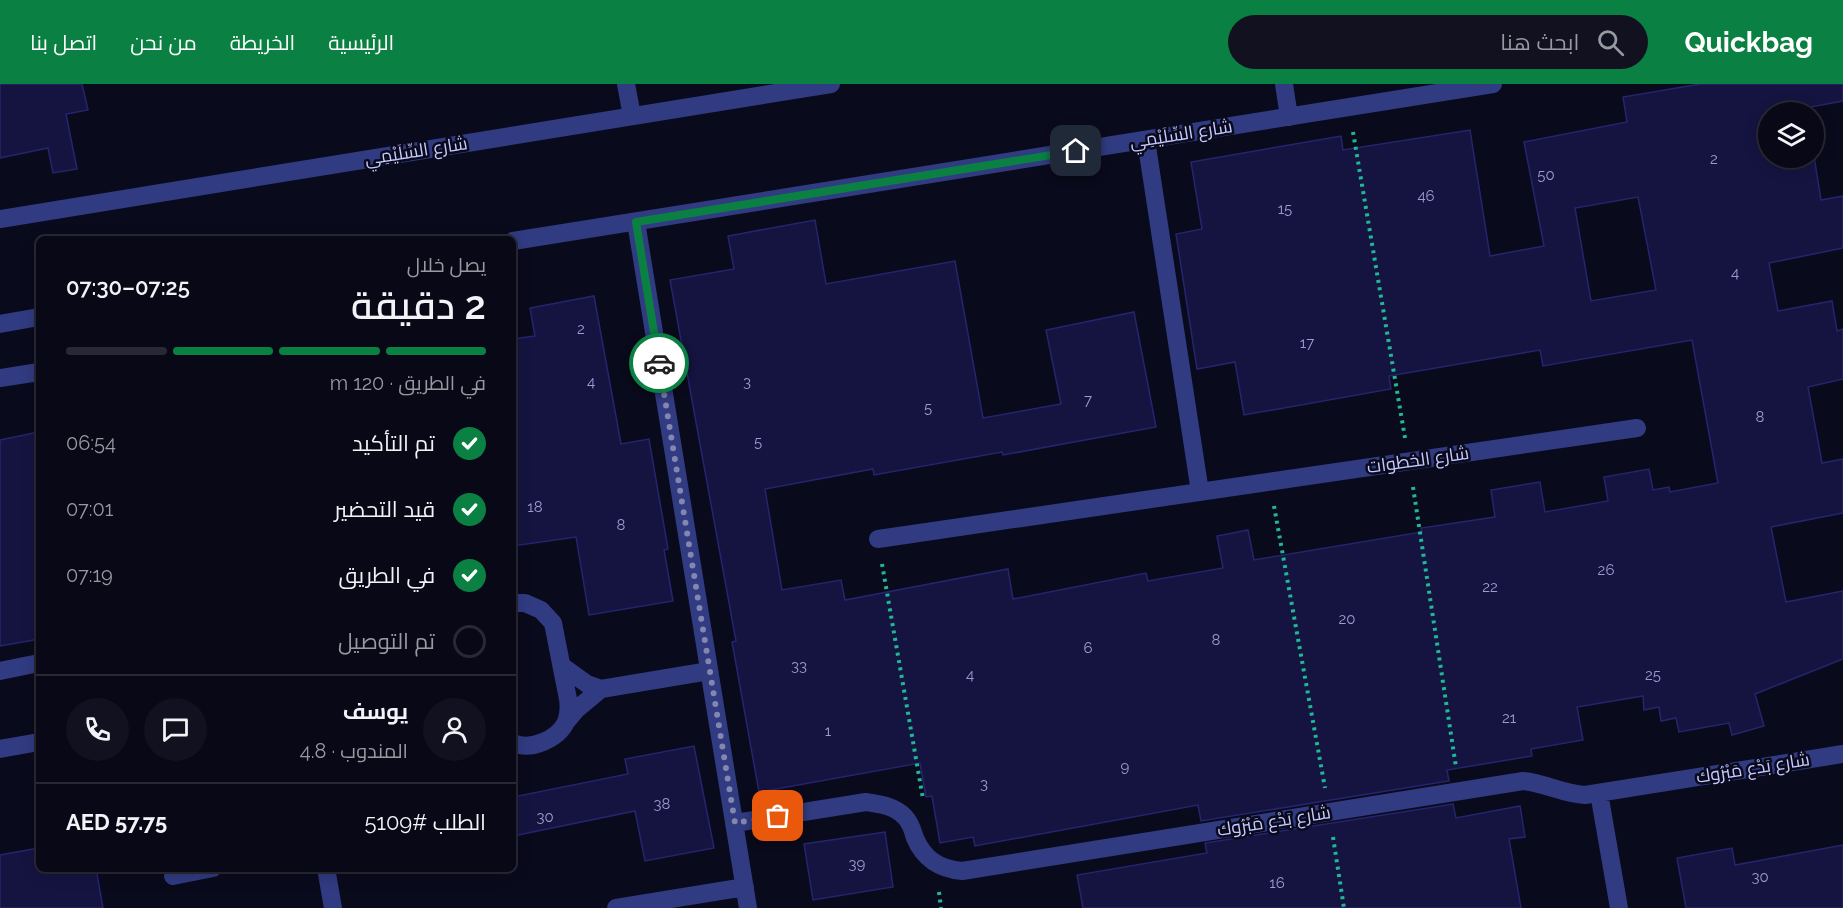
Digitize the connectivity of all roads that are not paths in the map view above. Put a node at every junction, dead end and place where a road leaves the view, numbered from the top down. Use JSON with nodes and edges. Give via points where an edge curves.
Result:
{"nodes":[{"id":1,"x":626,"y":84,"type":"edge"},
{"id":2,"x":831,"y":84,"type":"edge"},
{"id":3,"x":1284,"y":84,"type":"edge"},
{"id":4,"x":1493,"y":84,"type":"edge"},
{"id":5,"x":632,"y":116,"type":"junction"},
{"id":6,"x":1289,"y":117,"type":"junction"},
{"id":7,"x":1146,"y":140,"type":"junction"},
{"id":8,"x":0,"y":219,"type":"edge"},
{"id":9,"x":636,"y":222,"type":"junction"},
{"id":10,"x":516,"y":241,"type":"edge"},
{"id":11,"x":36,"y":318,"type":"edge"},
{"id":12,"x":0,"y":324,"type":"edge"},
{"id":13,"x":36,"y":372,"type":"edge"},
{"id":14,"x":0,"y":378,"type":"edge"},
{"id":15,"x":1637,"y":428,"type":"dead end"},
{"id":16,"x":1200,"y":492,"type":"junction"},
{"id":17,"x":878,"y":540,"type":"road end"},
{"id":18,"x":516,"y":603,"type":"edge"},
{"id":19,"x":36,"y":664,"type":"edge"},
{"id":20,"x":562,"y":666,"type":"junction"},
{"id":21,"x":0,"y":671,"type":"edge"},
{"id":22,"x":710,"y":671,"type":"junction"},
{"id":23,"x":602,"y":689,"type":"junction"},
{"id":24,"x":566,"y":722,"type":"junction"},
{"id":25,"x":36,"y":743,"type":"edge"},
{"id":26,"x":516,"y":744,"type":"edge"},
{"id":27,"x":0,"y":749,"type":"edge"},
{"id":28,"x":1843,"y":754,"type":"edge"},
{"id":29,"x":1599,"y":793,"type":"junction"},
{"id":30,"x":735,"y":823,"type":"junction"},
{"id":31,"x":193,"y":872,"type":"edge"},
{"id":32,"x":327,"y":872,"type":"edge"},
{"id":33,"x":173,"y":876,"type":"dead end"},
{"id":34,"x":745,"y":887,"type":"junction"},
{"id":35,"x":333,"y":908,"type":"edge"},
{"id":36,"x":616,"y":908,"type":"edge"},
{"id":37,"x":748,"y":908,"type":"edge"},
{"id":38,"x":1618,"y":908,"type":"edge"}],
"edges":[{"from":1,"to":5,"type":"street"},
{"from":2,"to":5,"type":"street","name":"شارع السِّلَيْمِي"},
{"from":3,"to":6,"type":"street"},
{"from":4,"to":6,"type":"street","name":"شارع السِّلَيْمِي"},
{"from":5,"to":8,"type":"street","name":"شارع السِّلَيْمِي"},
{"from":6,"to":7,"type":"street","name":"شارع السِّلَيْمِي"},
{"from":7,"to":9,"type":"street","name":"شارع السِّلَيْمِي"},
{"from":7,"to":16,"type":"street"},
{"from":9,"to":10,"type":"street","name":"شارع السِّلَيْمِي"},
{"from":9,"to":22,"type":"street"},
{"from":11,"to":12,"type":"street"},
{"from":13,"to":14,"type":"street"},
{"from":15,"to":16,"type":"street","name":"شارع الخطوات"},
{"from":16,"to":17,"type":"street","name":"شارع الخطوات"},
{"from":18,"to":20,"type":"street","via":[[541,610],[553,623]]},
{"from":19,"to":21,"type":"street"},
{"from":20,"to":23,"type":"street","via":[[580,680]]},
{"from":20,"to":24,"type":"street","via":[[569,711]]},
{"from":22,"to":23,"type":"street"},
{"from":22,"to":30,"type":"street"},
{"from":23,"to":24,"type":"street"},
{"from":24,"to":26,"type":"street","via":[[549,740]]},
{"from":25,"to":27,"type":"street"},
{"from":28,"to":29,"type":"street","name":"شارع بَدْع مَبْرُوك"},
{"from":29,"to":30,"type":"street","name":"شارع بَدْع مَبْرُوك","via":[[1570,794],[1543,784],[1523,782],[962,871],[934,863],[924,854],[905,817],[881,804],[866,802]]},
{"from":29,"to":38,"type":"street"},
{"from":30,"to":34,"type":"street"},
{"from":31,"to":33,"type":"street"},
{"from":32,"to":35,"type":"street"},
{"from":34,"to":36,"type":"street"},
{"from":34,"to":37,"type":"street"}]}
